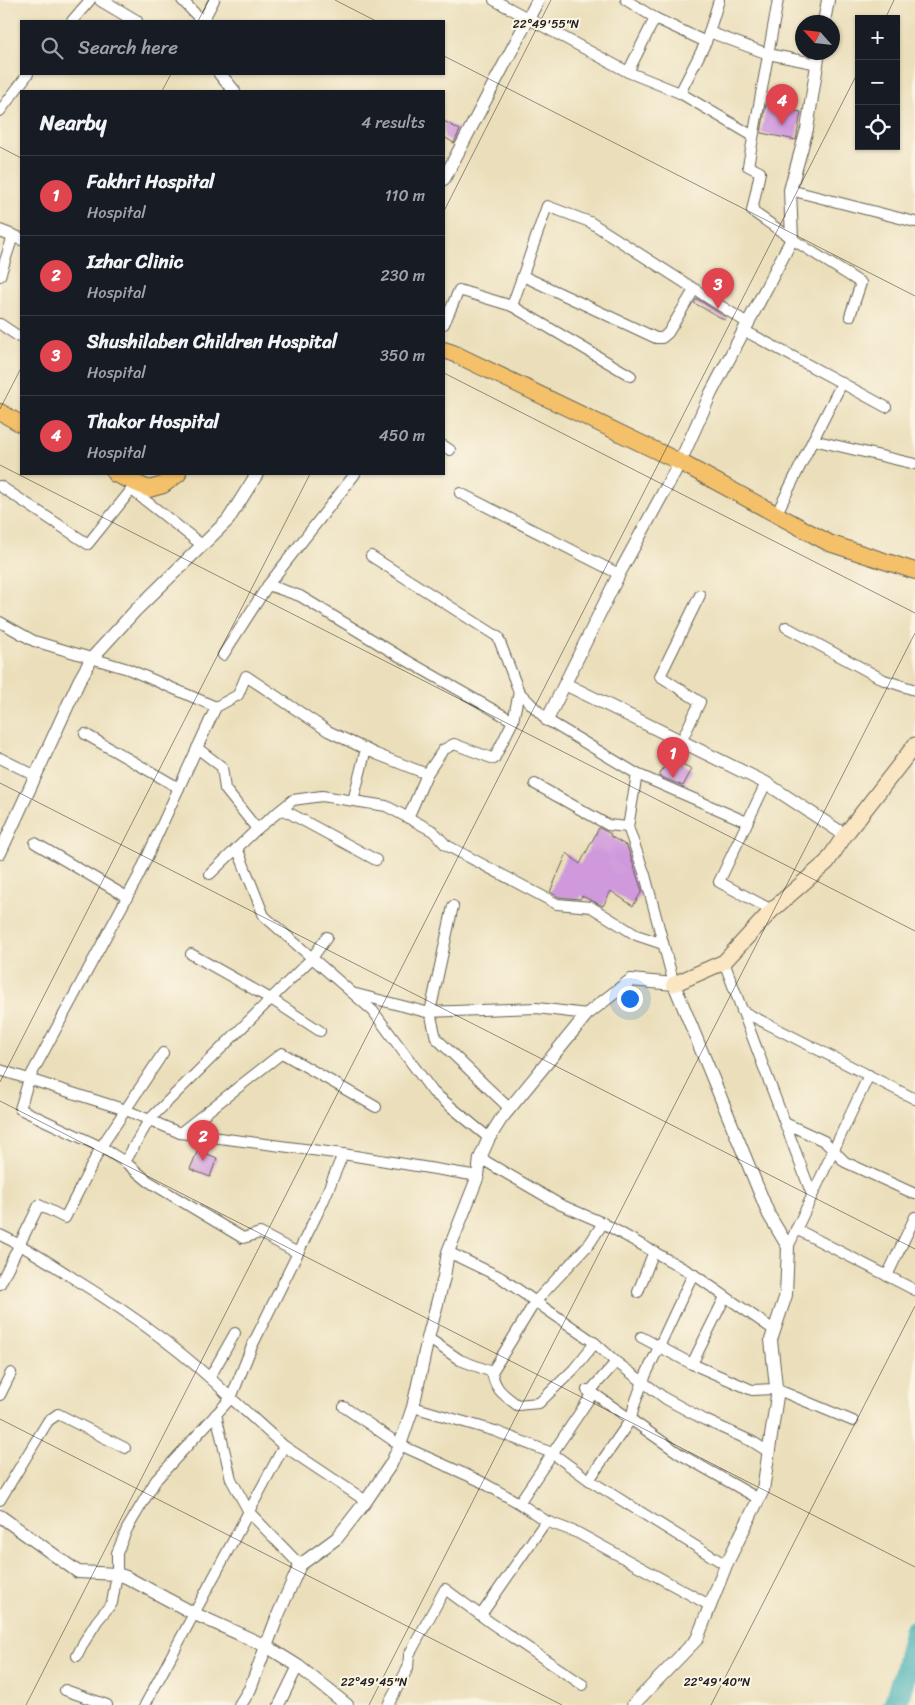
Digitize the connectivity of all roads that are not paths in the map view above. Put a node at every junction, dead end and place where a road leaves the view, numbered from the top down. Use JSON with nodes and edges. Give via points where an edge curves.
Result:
{"nodes":[{"id":1,"x":90,"y":0,"type":"edge"},
{"id":2,"x":101,"y":0,"type":"edge"},
{"id":3,"x":182,"y":0,"type":"edge"},
{"id":4,"x":214,"y":0,"type":"edge"},
{"id":5,"x":494,"y":0,"type":"edge"},
{"id":6,"x":538,"y":0,"type":"edge"},
{"id":7,"x":626,"y":0,"type":"edge"},
{"id":8,"x":718,"y":0,"type":"edge"},
{"id":9,"x":778,"y":0,"type":"edge"},
{"id":10,"x":828,"y":0,"type":"edge"},
{"id":11,"x":825,"y":15,"type":"edge"},
{"id":12,"x":655,"y":18,"type":"junction"},
{"id":13,"x":528,"y":19,"type":"junction"},
{"id":14,"x":73,"y":20,"type":"edge"},
{"id":15,"x":134,"y":20,"type":"edge"},
{"id":16,"x":202,"y":20,"type":"edge"},
{"id":17,"x":204,"y":20,"type":"edge"},
{"id":18,"x":707,"y":37,"type":"junction"},
{"id":19,"x":768,"y":54,"type":"junction"},
{"id":20,"x":795,"y":56,"type":"edge"},
{"id":21,"x":818,"y":60,"type":"edge"},
{"id":22,"x":628,"y":72,"type":"junction"},
{"id":23,"x":27,"y":75,"type":"edge"},
{"id":24,"x":221,"y":75,"type":"edge"},
{"id":25,"x":233,"y":90,"type":"edge"},
{"id":26,"x":680,"y":93,"type":"junction"},
{"id":27,"x":0,"y":111,"type":"edge"},
{"id":28,"x":753,"y":136,"type":"junction"},
{"id":29,"x":445,"y":177,"type":"edge"},
{"id":30,"x":790,"y":190,"type":"junction"},
{"id":31,"x":915,"y":222,"type":"edge"},
{"id":32,"x":0,"y":231,"type":"edge"},
{"id":33,"x":17,"y":237,"type":"edge"},
{"id":34,"x":792,"y":239,"type":"junction"},
{"id":35,"x":0,"y":276,"type":"edge"},
{"id":36,"x":523,"y":276,"type":"junction"},
{"id":37,"x":694,"y":290,"type":"junction"},
{"id":38,"x":512,"y":306,"type":"junction"},
{"id":39,"x":850,"y":316,"type":"dead end"},
{"id":40,"x":445,"y":322,"type":"edge"},
{"id":41,"x":0,"y":324,"type":"edge"},
{"id":42,"x":747,"y":328,"type":"junction"},
{"id":43,"x":20,"y":337,"type":"edge"},
{"id":44,"x":445,"y":350,"type":"edge"},
{"id":45,"x":631,"y":376,"type":"dead end"},
{"id":46,"x":842,"y":383,"type":"junction"},
{"id":47,"x":886,"y":407,"type":"dead end"},
{"id":48,"x":0,"y":412,"type":"edge"},
{"id":49,"x":20,"y":423,"type":"edge"},
{"id":50,"x":812,"y":440,"type":"junction"},
{"id":51,"x":680,"y":462,"type":"junction"},
{"id":52,"x":915,"y":464,"type":"edge"},
{"id":53,"x":116,"y":475,"type":"edge"},
{"id":54,"x":177,"y":475,"type":"edge"},
{"id":55,"x":256,"y":475,"type":"edge"},
{"id":56,"x":355,"y":475,"type":"edge"},
{"id":57,"x":0,"y":486,"type":"edge"},
{"id":58,"x":134,"y":487,"type":"junction"},
{"id":59,"x":460,"y":493,"type":"dead end"},
{"id":60,"x":776,"y":515,"type":"junction"},
{"id":61,"x":202,"y":546,"type":"junction"},
{"id":62,"x":371,"y":556,"type":"dead end"},
{"id":63,"x":915,"y":571,"type":"edge"},
{"id":64,"x":619,"y":574,"type":"junction"},
{"id":65,"x":268,"y":585,"type":"junction"},
{"id":66,"x":700,"y":595,"type":"dead end"},
{"id":67,"x":0,"y":622,"type":"edge"},
{"id":68,"x":786,"y":627,"type":"dead end"},
{"id":69,"x":223,"y":655,"type":"dead end"},
{"id":70,"x":92,"y":658,"type":"junction"},
{"id":71,"x":565,"y":684,"type":"junction"},
{"id":72,"x":915,"y":690,"type":"edge"},
{"id":73,"x":519,"y":692,"type":"junction"},
{"id":74,"x":216,"y":707,"type":"junction"},
{"id":75,"x":547,"y":720,"type":"junction"},
{"id":76,"x":513,"y":721,"type":"junction"},
{"id":77,"x":85,"y":734,"type":"dead end"},
{"id":78,"x":681,"y":742,"type":"junction"},
{"id":79,"x":915,"y":745,"type":"edge"},
{"id":80,"x":197,"y":748,"type":"junction"},
{"id":81,"x":366,"y":749,"type":"junction"},
{"id":82,"x":0,"y":758,"type":"edge"},
{"id":83,"x":427,"y":774,"type":"junction"},
{"id":84,"x":637,"y":774,"type":"junction"},
{"id":85,"x":36,"y":776,"type":"junction"},
{"id":86,"x":766,"y":783,"type":"junction"},
{"id":87,"x":536,"y":784,"type":"dead end"},
{"id":88,"x":179,"y":788,"type":"junction"},
{"id":89,"x":353,"y":801,"type":"junction"},
{"id":90,"x":282,"y":809,"type":"junction"},
{"id":91,"x":408,"y":818,"type":"junction"},
{"id":92,"x":748,"y":822,"type":"junction"},
{"id":93,"x":628,"y":827,"type":"junction"},
{"id":94,"x":257,"y":829,"type":"junction"},
{"id":95,"x":845,"y":835,"type":"junction"},
{"id":96,"x":35,"y":843,"type":"dead end"},
{"id":97,"x":237,"y":848,"type":"junction"},
{"id":98,"x":0,"y":853,"type":"edge"},
{"id":99,"x":376,"y":860,"type":"dead end"},
{"id":100,"x":210,"y":874,"type":"dead end"},
{"id":101,"x":127,"y":897,"type":"junction"},
{"id":102,"x":453,"y":906,"type":"dead end"},
{"id":103,"x":772,"y":910,"type":"junction"},
{"id":104,"x":327,"y":937,"type":"dead end"},
{"id":105,"x":663,"y":944,"type":"junction"},
{"id":106,"x":192,"y":954,"type":"dead end"},
{"id":107,"x":312,"y":958,"type":"junction"},
{"id":108,"x":724,"y":962,"type":"junction"},
{"id":109,"x":674,"y":984,"type":"junction"},
{"id":110,"x":353,"y":994,"type":"junction"},
{"id":111,"x":271,"y":999,"type":"junction"},
{"id":112,"x":742,"y":1011,"type":"junction"},
{"id":113,"x":430,"y":1012,"type":"junction"},
{"id":114,"x":587,"y":1014,"type":"junction"},
{"id":115,"x":320,"y":1031,"type":"dead end"},
{"id":116,"x":164,"y":1053,"type":"dead end"},
{"id":117,"x":0,"y":1070,"type":"edge"},
{"id":118,"x":869,"y":1075,"type":"junction"},
{"id":119,"x":29,"y":1078,"type":"junction"},
{"id":120,"x":915,"y":1099,"type":"edge"},
{"id":121,"x":376,"y":1107,"type":"dead end"},
{"id":122,"x":509,"y":1108,"type":"junction"},
{"id":123,"x":126,"y":1110,"type":"junction"},
{"id":124,"x":149,"y":1120,"type":"junction"},
{"id":125,"x":785,"y":1123,"type":"junction"},
{"id":126,"x":180,"y":1133,"type":"junction"},
{"id":127,"x":489,"y":1138,"type":"junction"},
{"id":128,"x":101,"y":1148,"type":"junction"},
{"id":129,"x":834,"y":1150,"type":"junction"},
{"id":130,"x":343,"y":1154,"type":"junction"},
{"id":131,"x":480,"y":1158,"type":"junction"},
{"id":132,"x":124,"y":1162,"type":"junction"},
{"id":133,"x":478,"y":1176,"type":"junction"},
{"id":134,"x":915,"y":1194,"type":"edge"},
{"id":135,"x":812,"y":1195,"type":"junction"},
{"id":136,"x":915,"y":1217,"type":"edge"},
{"id":137,"x":603,"y":1223,"type":"junction"},
{"id":138,"x":796,"y":1230,"type":"junction"},
{"id":139,"x":0,"y":1235,"type":"edge"},
{"id":140,"x":20,"y":1244,"type":"junction"},
{"id":141,"x":788,"y":1246,"type":"junction"},
{"id":142,"x":654,"y":1251,"type":"junction"},
{"id":143,"x":448,"y":1252,"type":"junction"},
{"id":144,"x":298,"y":1253,"type":"junction"},
{"id":145,"x":693,"y":1274,"type":"junction"},
{"id":146,"x":887,"y":1276,"type":"junction"},
{"id":147,"x":0,"y":1284,"type":"edge"},
{"id":148,"x":915,"y":1290,"type":"edge"},
{"id":149,"x":638,"y":1292,"type":"dead end"},
{"id":150,"x":725,"y":1297,"type":"junction"},
{"id":151,"x":535,"y":1302,"type":"junction"},
{"id":152,"x":774,"y":1330,"type":"junction"},
{"id":153,"x":235,"y":1333,"type":"dead end"},
{"id":154,"x":641,"y":1337,"type":"dead end"},
{"id":155,"x":428,"y":1338,"type":"junction"},
{"id":156,"x":595,"y":1343,"type":"junction"},
{"id":157,"x":659,"y":1346,"type":"junction"},
{"id":158,"x":616,"y":1362,"type":"junction"},
{"id":159,"x":692,"y":1364,"type":"junction"},
{"id":160,"x":492,"y":1372,"type":"junction"},
{"id":161,"x":11,"y":1373,"type":"dead end"},
{"id":162,"x":210,"y":1377,"type":"junction"},
{"id":163,"x":643,"y":1381,"type":"junction"},
{"id":164,"x":776,"y":1389,"type":"junction"},
{"id":165,"x":590,"y":1391,"type":"junction"},
{"id":166,"x":0,"y":1395,"type":"edge"},
{"id":167,"x":231,"y":1398,"type":"junction"},
{"id":168,"x":344,"y":1407,"type":"dead end"},
{"id":169,"x":413,"y":1407,"type":"junction"},
{"id":170,"x":216,"y":1414,"type":"junction"},
{"id":171,"x":631,"y":1419,"type":"junction"},
{"id":172,"x":853,"y":1421,"type":"dead end"},
{"id":173,"x":400,"y":1445,"type":"junction"},
{"id":174,"x":284,"y":1446,"type":"junction"},
{"id":175,"x":126,"y":1448,"type":"dead end"},
{"id":176,"x":769,"y":1452,"type":"junction"},
{"id":177,"x":552,"y":1453,"type":"junction"},
{"id":178,"x":589,"y":1480,"type":"junction"},
{"id":179,"x":759,"y":1499,"type":"junction"},
{"id":180,"x":0,"y":1500,"type":"edge"},
{"id":181,"x":366,"y":1502,"type":"junction"},
{"id":182,"x":519,"y":1503,"type":"junction"},
{"id":183,"x":249,"y":1512,"type":"junction"},
{"id":184,"x":0,"y":1516,"type":"edge"},
{"id":185,"x":546,"y":1521,"type":"junction"},
{"id":186,"x":300,"y":1565,"type":"junction"},
{"id":187,"x":726,"y":1565,"type":"junction"},
{"id":188,"x":117,"y":1574,"type":"junction"},
{"id":189,"x":711,"y":1606,"type":"junction"},
{"id":190,"x":195,"y":1614,"type":"junction"},
{"id":191,"x":481,"y":1615,"type":"junction"},
{"id":192,"x":266,"y":1646,"type":"junction"},
{"id":193,"x":77,"y":1656,"type":"dead end"},
{"id":194,"x":298,"y":1666,"type":"junction"},
{"id":195,"x":583,"y":1685,"type":"dead end"},
{"id":196,"x":65,"y":1690,"type":"dead end"},
{"id":197,"x":107,"y":1705,"type":"edge"},
{"id":198,"x":145,"y":1705,"type":"edge"},
{"id":199,"x":240,"y":1705,"type":"edge"},
{"id":200,"x":279,"y":1705,"type":"edge"},
{"id":201,"x":347,"y":1705,"type":"edge"},
{"id":202,"x":388,"y":1705,"type":"edge"},
{"id":203,"x":633,"y":1705,"type":"edge"}],
"edges":[{"from":1,"to":14,"type":"street"},
{"from":2,"to":15,"type":"street"},
{"from":3,"to":16,"type":"street"},
{"from":4,"to":17,"type":"street"},
{"from":5,"to":13,"type":"street"},
{"from":6,"to":13,"type":"street"},
{"from":7,"to":12,"type":"street"},
{"from":8,"to":18,"type":"street"},
{"from":9,"to":19,"type":"street"},
{"from":10,"to":11,"type":"street"},
{"from":12,"to":18,"type":"street"},
{"from":12,"to":22,"type":"street"},
{"from":13,"to":22,"type":"street"},
{"from":13,"to":29,"type":"street"},
{"from":18,"to":19,"type":"street"},
{"from":18,"to":26,"type":"street"},
{"from":19,"to":20,"type":"street"},
{"from":19,"to":28,"type":"street"},
{"from":21,"to":30,"type":"street","via":[[807,129]]},
{"from":22,"to":26,"type":"street"},
{"from":23,"to":27,"type":"street"},
{"from":24,"to":25,"type":"street"},
{"from":26,"to":28,"type":"street"},
{"from":28,"to":34,"type":"street","via":[[748,166],[760,172],[752,210]]},
{"from":30,"to":31,"type":"street"},
{"from":30,"to":34,"type":"street"},
{"from":32,"to":33,"type":"street"},
{"from":33,"to":35,"type":"street"},
{"from":34,"to":39,"type":"street","via":[[861,283]]},
{"from":34,"to":42,"type":"street"},
{"from":36,"to":37,"type":"street","via":[[656,338],[668,333]]},
{"from":36,"to":37,"type":"street","via":[[547,206],[590,222]]},
{"from":36,"to":38,"type":"street"},
{"from":37,"to":42,"type":"street"},
{"from":38,"to":40,"type":"street","via":[[459,290]]},
{"from":38,"to":45,"type":"street"},
{"from":41,"to":43,"type":"street"},
{"from":42,"to":46,"type":"street"},
{"from":42,"to":51,"type":"street","via":[[711,393]]},
{"from":44,"to":51,"type":"main road"},
{"from":46,"to":47,"type":"street"},
{"from":46,"to":50,"type":"street"},
{"from":48,"to":49,"type":"main road"},
{"from":50,"to":52,"type":"street"},
{"from":50,"to":60,"type":"street"},
{"from":51,"to":60,"type":"main road"},
{"from":51,"to":64,"type":"street"},
{"from":53,"to":58,"type":"main road"},
{"from":54,"to":58,"type":"main road","via":[[163,485],[149,489]]},
{"from":55,"to":61,"type":"street","via":[[228,520]]},
{"from":56,"to":65,"type":"street"},
{"from":57,"to":58,"type":"street","via":[[88,544]]},
{"from":58,"to":61,"type":"street"},
{"from":59,"to":64,"type":"street"},
{"from":60,"to":63,"type":"main road","via":[[829,543]]},
{"from":61,"to":70,"type":"street"},
{"from":62,"to":73,"type":"street","via":[[498,637]]},
{"from":64,"to":71,"type":"street"},
{"from":65,"to":69,"type":"street"},
{"from":65,"to":76,"type":"street","via":[[300,596]]},
{"from":66,"to":78,"type":"street","via":[[660,676],[700,702]]},
{"from":67,"to":70,"type":"street","via":[[34,641]]},
{"from":68,"to":72,"type":"street","via":[[884,680]]},
{"from":70,"to":74,"type":"street","via":[[128,669]]},
{"from":70,"to":85,"type":"street"},
{"from":71,"to":75,"type":"street"},
{"from":71,"to":78,"type":"street"},
{"from":73,"to":75,"type":"street"},
{"from":73,"to":76,"type":"street"},
{"from":74,"to":80,"type":"street"},
{"from":74,"to":81,"type":"street","via":[[238,694],[246,676],[328,731]]},
{"from":75,"to":84,"type":"street"},
{"from":76,"to":83,"type":"street","via":[[494,760],[454,744],[443,750]]},
{"from":77,"to":88,"type":"street"},
{"from":78,"to":86,"type":"street"},
{"from":79,"to":95,"type":"main road"},
{"from":80,"to":88,"type":"street"},
{"from":80,"to":94,"type":"street","via":[[222,768],[225,789]]},
{"from":81,"to":83,"type":"street"},
{"from":81,"to":89,"type":"street"},
{"from":82,"to":85,"type":"street"},
{"from":83,"to":91,"type":"street"},
{"from":84,"to":92,"type":"street"},
{"from":84,"to":93,"type":"street"},
{"from":85,"to":98,"type":"street"},
{"from":86,"to":92,"type":"street"},
{"from":86,"to":95,"type":"street"},
{"from":87,"to":93,"type":"street","via":[[608,825]]},
{"from":88,"to":101,"type":"street"},
{"from":89,"to":90,"type":"street","via":[[322,796],[293,800]]},
{"from":89,"to":91,"type":"street","via":[[386,806]]},
{"from":90,"to":94,"type":"street"},
{"from":90,"to":99,"type":"street"},
{"from":91,"to":105,"type":"street","via":[[433,831],[446,845],[557,904],[591,907],[636,935]]},
{"from":92,"to":103,"type":"street","via":[[719,882]]},
{"from":93,"to":105,"type":"street","via":[[645,875]]},
{"from":94,"to":97,"type":"street"},
{"from":95,"to":103,"type":"main road","via":[[827,862]]},
{"from":96,"to":101,"type":"street"},
{"from":97,"to":100,"type":"street"},
{"from":97,"to":107,"type":"street","via":[[264,916]]},
{"from":101,"to":119,"type":"street"},
{"from":102,"to":113,"type":"street"},
{"from":103,"to":108,"type":"main road"},
{"from":104,"to":107,"type":"street"},
{"from":105,"to":109,"type":"street"},
{"from":106,"to":111,"type":"street"},
{"from":107,"to":110,"type":"street"},
{"from":107,"to":111,"type":"street"},
{"from":108,"to":109,"type":"main road"},
{"from":108,"to":112,"type":"street"},
{"from":109,"to":114,"type":"street","via":[[630,980]]},
{"from":109,"to":141,"type":"street","via":[[769,1215]]},
{"from":110,"to":113,"type":"street"},
{"from":110,"to":127,"type":"street","via":[[373,1011],[433,1092]]},
{"from":111,"to":115,"type":"street"},
{"from":111,"to":124,"type":"street"},
{"from":112,"to":118,"type":"street"},
{"from":112,"to":125,"type":"street"},
{"from":113,"to":114,"type":"street","via":[[537,1008]]},
{"from":113,"to":122,"type":"street","via":[[436,1038]]},
{"from":114,"to":122,"type":"street"},
{"from":116,"to":123,"type":"street"},
{"from":117,"to":119,"type":"street"},
{"from":118,"to":120,"type":"street"},
{"from":118,"to":129,"type":"street"},
{"from":119,"to":123,"type":"street"},
{"from":119,"to":128,"type":"street","via":[[20,1109]]},
{"from":121,"to":126,"type":"street","via":[[282,1053]]},
{"from":122,"to":127,"type":"street"},
{"from":123,"to":124,"type":"street"},
{"from":123,"to":128,"type":"street"},
{"from":124,"to":126,"type":"street"},
{"from":124,"to":132,"type":"street"},
{"from":125,"to":129,"type":"street","via":[[824,1141]]},
{"from":125,"to":135,"type":"street"},
{"from":126,"to":130,"type":"street"},
{"from":127,"to":131,"type":"street"},
{"from":128,"to":132,"type":"street"},
{"from":128,"to":140,"type":"street","via":[[65,1218],[39,1205]]},
{"from":129,"to":134,"type":"street","via":[[845,1162]]},
{"from":129,"to":135,"type":"street"},
{"from":130,"to":133,"type":"street"},
{"from":130,"to":144,"type":"street"},
{"from":131,"to":133,"type":"street"},
{"from":131,"to":137,"type":"street","via":[[559,1204]]},
{"from":132,"to":144,"type":"street","via":[[148,1181],[243,1238],[260,1233]]},
{"from":133,"to":143,"type":"street"},
{"from":135,"to":138,"type":"street"},
{"from":136,"to":146,"type":"street"},
{"from":137,"to":142,"type":"street"},
{"from":137,"to":151,"type":"street","via":[[590,1243]]},
{"from":138,"to":141,"type":"street"},
{"from":138,"to":146,"type":"street"},
{"from":139,"to":140,"type":"street"},
{"from":140,"to":147,"type":"street"},
{"from":140,"to":162,"type":"street","via":[[117,1305]]},
{"from":141,"to":152,"type":"street","via":[[786,1295]]},
{"from":142,"to":145,"type":"street"},
{"from":142,"to":149,"type":"street"},
{"from":143,"to":151,"type":"street","via":[[500,1277]]},
{"from":143,"to":155,"type":"street"},
{"from":144,"to":167,"type":"street","via":[[252,1346]]},
{"from":145,"to":150,"type":"street"},
{"from":145,"to":157,"type":"street"},
{"from":146,"to":148,"type":"street"},
{"from":150,"to":152,"type":"street"},
{"from":150,"to":159,"type":"street"},
{"from":151,"to":156,"type":"street"},
{"from":151,"to":160,"type":"street"},
{"from":152,"to":164,"type":"street"},
{"from":153,"to":162,"type":"street"},
{"from":154,"to":157,"type":"street"},
{"from":155,"to":160,"type":"street","via":[[460,1360]]},
{"from":155,"to":169,"type":"street"},
{"from":156,"to":158,"type":"street"},
{"from":156,"to":160,"type":"street","via":[[539,1403],[517,1405],[494,1384]]},
{"from":157,"to":159,"type":"street"},
{"from":157,"to":163,"type":"street"},
{"from":158,"to":163,"type":"street"},
{"from":158,"to":165,"type":"street"},
{"from":159,"to":164,"type":"street","via":[[752,1390]]},
{"from":161,"to":166,"type":"street"},
{"from":162,"to":167,"type":"street"},
{"from":163,"to":171,"type":"street"},
{"from":163,"to":176,"type":"street","via":[[666,1399]]},
{"from":164,"to":172,"type":"street"},
{"from":164,"to":176,"type":"street"},
{"from":165,"to":171,"type":"street"},
{"from":165,"to":177,"type":"street"},
{"from":167,"to":170,"type":"street"},
{"from":167,"to":174,"type":"street"},
{"from":168,"to":173,"type":"street"},
{"from":169,"to":173,"type":"street"},
{"from":169,"to":177,"type":"street","via":[[496,1430]]},
{"from":170,"to":183,"type":"street","via":[[231,1479]]},
{"from":170,"to":188,"type":"street","via":[[156,1480],[117,1553]]},
{"from":171,"to":178,"type":"street"},
{"from":171,"to":179,"type":"street","via":[[680,1454]]},
{"from":173,"to":181,"type":"street"},
{"from":173,"to":182,"type":"street","via":[[478,1480]]},
{"from":174,"to":181,"type":"street"},
{"from":174,"to":183,"type":"street"},
{"from":175,"to":180,"type":"street","via":[[58,1414],[48,1421]]},
{"from":176,"to":179,"type":"street","via":[[764,1490]]},
{"from":177,"to":178,"type":"street"},
{"from":177,"to":182,"type":"street"},
{"from":178,"to":187,"type":"street"},
{"from":179,"to":187,"type":"street"},
{"from":181,"to":186,"type":"street","via":[[337,1538]]},
{"from":182,"to":185,"type":"street"},
{"from":183,"to":186,"type":"street"},
{"from":183,"to":190,"type":"street"},
{"from":184,"to":188,"type":"street","via":[[78,1572]]},
{"from":185,"to":189,"type":"street","via":[[578,1533]]},
{"from":185,"to":191,"type":"street"},
{"from":186,"to":192,"type":"street"},
{"from":187,"to":189,"type":"street"},
{"from":188,"to":190,"type":"street"},
{"from":188,"to":193,"type":"street","via":[[112,1603],[97,1621]]},
{"from":189,"to":203,"type":"street","via":[[697,1639]]},
{"from":190,"to":192,"type":"street"},
{"from":190,"to":198,"type":"street"},
{"from":191,"to":195,"type":"street"},
{"from":191,"to":202,"type":"street","via":[[446,1589],[408,1655],[408,1668]]},
{"from":192,"to":194,"type":"street"},
{"from":192,"to":199,"type":"street","via":[[250,1689]]},
{"from":194,"to":200,"type":"street"},
{"from":194,"to":201,"type":"street"},
{"from":196,"to":197,"type":"street"}]}
